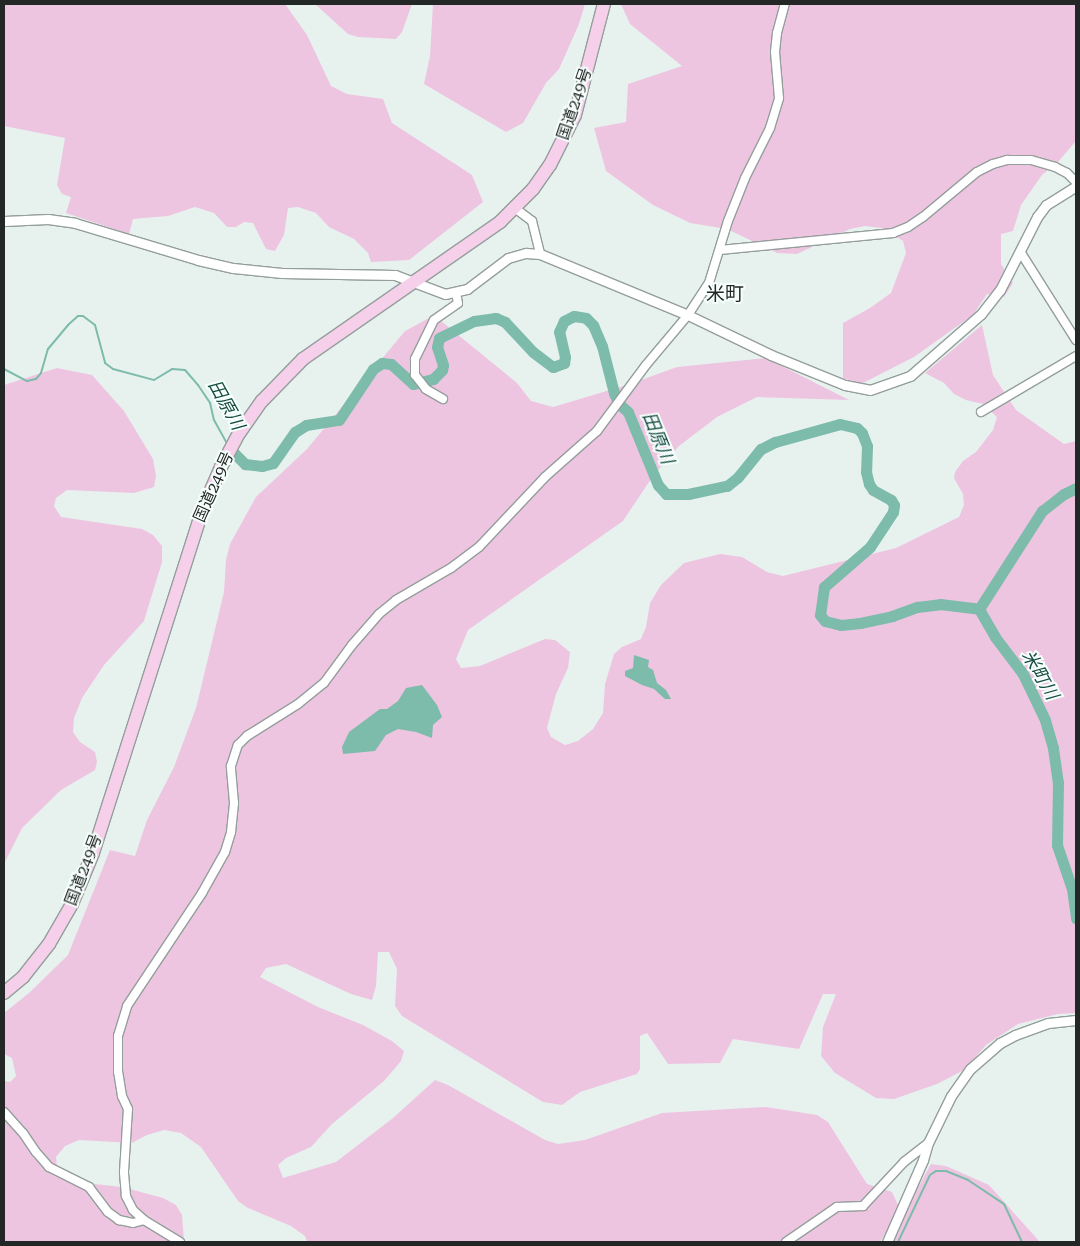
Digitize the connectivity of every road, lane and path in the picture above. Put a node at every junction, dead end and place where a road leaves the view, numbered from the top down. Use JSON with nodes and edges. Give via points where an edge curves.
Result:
{"nodes":[{"id":1,"x":604,"y":4,"type":"edge"},
{"id":2,"x":785,"y":4,"type":"edge"},
{"id":3,"x":1076,"y":184,"type":"edge"},
{"id":4,"x":516,"y":209,"type":"junction"},
{"id":5,"x":4,"y":221,"type":"edge"},
{"id":6,"x":720,"y":250,"type":"junction"},
{"id":7,"x":1021,"y":253,"type":"junction"},
{"id":8,"x":540,"y":254,"type":"junction"},
{"id":9,"x":416,"y":282,"type":"junction"},
{"id":10,"x":456,"y":293,"type":"junction"},
{"id":11,"x":688,"y":315,"type":"junction"},
{"id":12,"x":1076,"y":340,"type":"edge"},
{"id":13,"x":1076,"y":356,"type":"edge"},
{"id":14,"x":443,"y":399,"type":"dead end"},
{"id":15,"x":981,"y":412,"type":"dead end"},
{"id":16,"x":4,"y":993,"type":"edge"},
{"id":17,"x":1072,"y":1020,"type":"edge"},
{"id":18,"x":4,"y":1112,"type":"edge"},
{"id":19,"x":928,"y":1143,"type":"junction"},
{"id":20,"x":144,"y":1220,"type":"junction"},
{"id":21,"x":180,"y":1242,"type":"edge"},
{"id":22,"x":786,"y":1242,"type":"edge"},
{"id":23,"x":886,"y":1242,"type":"edge"}],
"edges":[{"from":1,"to":4,"type":"highway","name":"国道249号","via":[[584,83],[565,140]]},
{"from":2,"to":6,"type":"street","via":[[775,52],[779,98],[770,128],[728,220]]},
{"from":3,"to":6,"type":"street","via":[[1067,173],[1055,167],[1031,160],[1007,160],[977,172],[908,227],[893,233]]},
{"from":3,"to":7,"type":"street","via":[[1046,205]]},
{"from":4,"to":8,"type":"street","via":[[532,221]]},
{"from":4,"to":9,"type":"highway","name":"国道249号"},
{"from":5,"to":9,"type":"street","via":[[48,219],[76,223],[233,268],[282,273],[395,274]]},
{"from":6,"to":11,"type":"street","via":[[709,283]]},
{"from":7,"to":11,"type":"street","via":[[1000,290],[981,314],[910,376],[877,389],[862,390],[845,385]]},
{"from":7,"to":12,"type":"street"},
{"from":8,"to":10,"type":"street","via":[[526,253],[508,258],[467,289]]},
{"from":8,"to":11,"type":"street"},
{"from":9,"to":10,"type":"street","via":[[445,294]]},
{"from":9,"to":16,"type":"highway","name":"国道249号","via":[[304,359],[262,401],[240,432],[202,511],[93,853],[72,904],[49,944],[23,977]]},
{"from":10,"to":14,"type":"street","via":[[458,302],[434,320],[415,359],[415,375],[426,389]]},
{"from":11,"to":20,"type":"street","via":[[597,431],[512,510],[479,547],[451,568],[396,600],[352,645],[324,683],[238,745],[231,766],[234,803],[225,852],[202,893],[127,1006],[118,1036],[118,1072],[128,1109],[124,1186],[133,1210]]},
{"from":13,"to":15,"type":"street"},
{"from":17,"to":19,"type":"street","via":[[1048,1022],[1000,1042],[986,1053],[951,1096]]},
{"from":18,"to":20,"type":"street","via":[[49,1167],[89,1187],[108,1212],[119,1220],[133,1223]]},
{"from":19,"to":22,"type":"street","via":[[894,1172],[863,1206],[837,1207]]},
{"from":19,"to":23,"type":"street"},
{"from":20,"to":21,"type":"street"}]}
